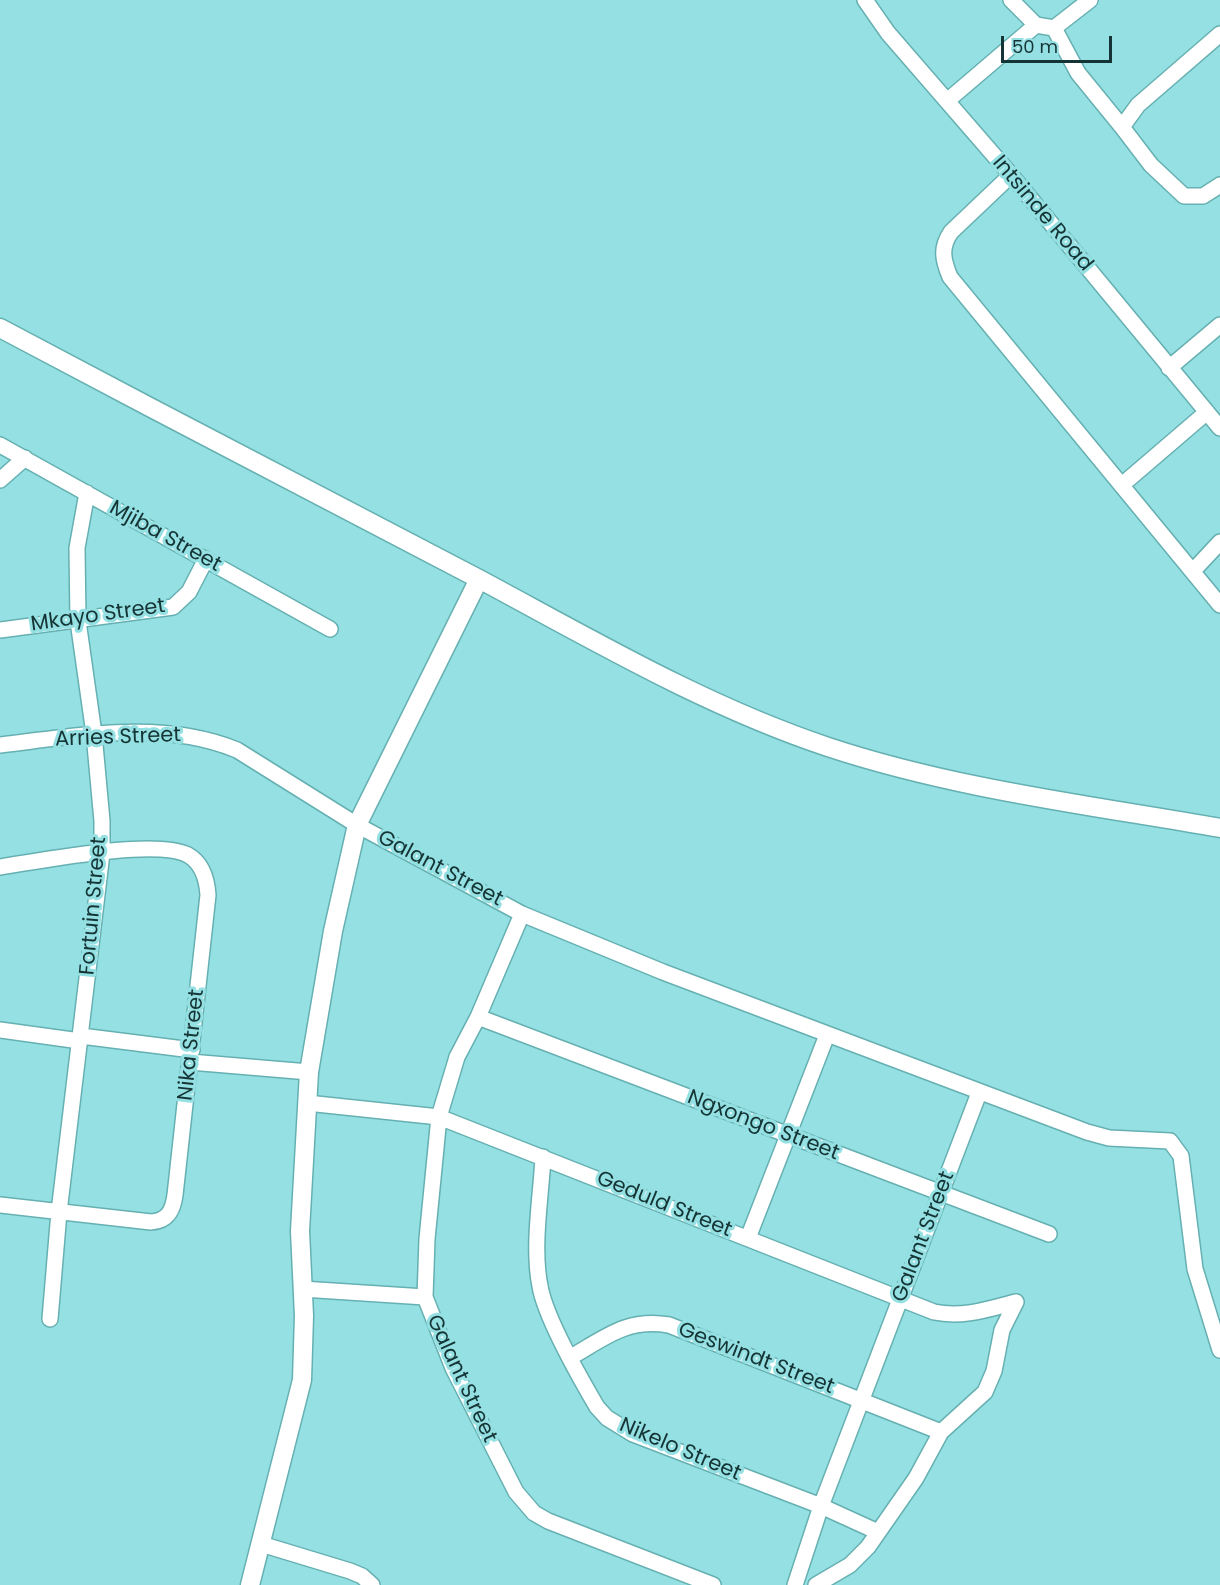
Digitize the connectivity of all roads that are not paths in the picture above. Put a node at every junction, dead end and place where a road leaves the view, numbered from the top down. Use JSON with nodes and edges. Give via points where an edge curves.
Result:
{"nodes":[{"id":1,"x":865,"y":0,"type":"edge"},
{"id":2,"x":1011,"y":0,"type":"edge"},
{"id":3,"x":1090,"y":0,"type":"edge"},
{"id":4,"x":1036,"y":25,"type":"junction"},
{"id":5,"x":1054,"y":27,"type":"junction"},
{"id":6,"x":1220,"y":34,"type":"edge"},
{"id":7,"x":947,"y":101,"type":"junction"},
{"id":8,"x":1122,"y":127,"type":"junction"},
{"id":9,"x":1011,"y":175,"type":"junction"},
{"id":10,"x":1220,"y":185,"type":"edge"},
{"id":11,"x":1220,"y":325,"type":"edge"},
{"id":12,"x":0,"y":328,"type":"edge"},
{"id":13,"x":1169,"y":368,"type":"junction"},
{"id":14,"x":1207,"y":412,"type":"junction"},
{"id":15,"x":1220,"y":428,"type":"edge"},
{"id":16,"x":0,"y":444,"type":"edge"},
{"id":17,"x":25,"y":458,"type":"junction"},
{"id":18,"x":0,"y":480,"type":"edge"},
{"id":19,"x":1122,"y":484,"type":"junction"},
{"id":20,"x":87,"y":493,"type":"junction"},
{"id":21,"x":1220,"y":542,"type":"edge"},
{"id":22,"x":206,"y":559,"type":"junction"},
{"id":23,"x":1192,"y":571,"type":"junction"},
{"id":24,"x":479,"y":579,"type":"junction"},
{"id":25,"x":1220,"y":605,"type":"edge"},
{"id":26,"x":78,"y":621,"type":"junction"},
{"id":27,"x":330,"y":629,"type":"dead end"},
{"id":28,"x":0,"y":630,"type":"edge"},
{"id":29,"x":94,"y":734,"type":"junction"},
{"id":30,"x":0,"y":745,"type":"edge"},
{"id":31,"x":357,"y":825,"type":"junction"},
{"id":32,"x":1220,"y":828,"type":"edge"},
{"id":33,"x":102,"y":853,"type":"junction"},
{"id":34,"x":0,"y":867,"type":"edge"},
{"id":35,"x":522,"y":914,"type":"junction"},
{"id":36,"x":478,"y":1017,"type":"junction"},
{"id":37,"x":0,"y":1030,"type":"edge"},
{"id":38,"x":827,"y":1035,"type":"junction"},
{"id":39,"x":80,"y":1038,"type":"junction"},
{"id":40,"x":191,"y":1056,"type":"junction"},
{"id":41,"x":309,"y":1072,"type":"junction"},
{"id":42,"x":979,"y":1093,"type":"junction"},
{"id":43,"x":307,"y":1103,"type":"junction"},
{"id":44,"x":439,"y":1117,"type":"junction"},
{"id":45,"x":789,"y":1137,"type":"junction"},
{"id":46,"x":543,"y":1157,"type":"junction"},
{"id":47,"x":942,"y":1195,"type":"junction"},
{"id":48,"x":0,"y":1204,"type":"edge"},
{"id":49,"x":59,"y":1212,"type":"junction"},
{"id":50,"x":1048,"y":1234,"type":"dead end"},
{"id":51,"x":748,"y":1238,"type":"junction"},
{"id":52,"x":302,"y":1290,"type":"junction"},
{"id":53,"x":425,"y":1297,"type":"junction"},
{"id":54,"x":900,"y":1298,"type":"junction"},
{"id":55,"x":50,"y":1320,"type":"dead end"},
{"id":56,"x":1220,"y":1350,"type":"edge"},
{"id":57,"x":572,"y":1357,"type":"junction"},
{"id":58,"x":862,"y":1400,"type":"junction"},
{"id":59,"x":941,"y":1432,"type":"junction"},
{"id":60,"x":821,"y":1506,"type":"junction"},
{"id":61,"x":878,"y":1532,"type":"junction"},
{"id":62,"x":261,"y":1544,"type":"junction"},
{"id":63,"x":250,"y":1585,"type":"edge"},
{"id":64,"x":372,"y":1585,"type":"edge"},
{"id":65,"x":713,"y":1585,"type":"edge"},
{"id":66,"x":795,"y":1585,"type":"edge"},
{"id":67,"x":816,"y":1585,"type":"edge"}],
"edges":[{"from":1,"to":7,"type":"street","name":"Intsinde Road"},
{"from":2,"to":4,"type":"street"},
{"from":3,"to":5,"type":"street"},
{"from":4,"to":5,"type":"street"},
{"from":4,"to":7,"type":"street"},
{"from":5,"to":8,"type":"street","via":[[1078,73]]},
{"from":6,"to":8,"type":"street","via":[[1138,105]]},
{"from":7,"to":9,"type":"street","name":"Intsinde Road"},
{"from":8,"to":10,"type":"street","via":[[1151,165],[1184,196],[1203,196]]},
{"from":9,"to":13,"type":"street","name":"Intsinde Road"},
{"from":9,"to":19,"type":"street","via":[[951,232],[945,241],[945,264],[959,290]]},
{"from":11,"to":13,"type":"street"},
{"from":12,"to":24,"type":"street"},
{"from":13,"to":14,"type":"street","name":"Intsinde Road"},
{"from":14,"to":15,"type":"street","name":"Intsinde Road"},
{"from":14,"to":19,"type":"street"},
{"from":16,"to":17,"type":"street","name":"Mjiba Street"},
{"from":17,"to":18,"type":"street"},
{"from":17,"to":20,"type":"street","name":"Mjiba Street"},
{"from":19,"to":23,"type":"street"},
{"from":20,"to":22,"type":"street","name":"Mjiba Street"},
{"from":20,"to":26,"type":"street","name":"Fortuin Street","via":[[76,548]]},
{"from":21,"to":23,"type":"street"},
{"from":22,"to":26,"type":"street","name":"Mkayo Street","via":[[189,592],[173,607]]},
{"from":22,"to":27,"type":"street","name":"Mjiba Street"},
{"from":23,"to":25,"type":"street"},
{"from":24,"to":31,"type":"street"},
{"from":24,"to":32,"type":"street","via":[[616,654],[741,715],[828,747],[915,772],[1011,793]]},
{"from":26,"to":28,"type":"street","name":"Mkayo Street"},
{"from":26,"to":29,"type":"street","name":"Fortuin Street"},
{"from":29,"to":30,"type":"street","name":"Arries Street"},
{"from":29,"to":31,"type":"street","name":"Arries Street","via":[[179,734],[219,743],[237,750]]},
{"from":29,"to":33,"type":"street","name":"Fortuin Street"},
{"from":31,"to":35,"type":"street","name":"Galant Street"},
{"from":31,"to":41,"type":"street","via":[[333,931]]},
{"from":33,"to":34,"type":"street","name":"Nika Street"},
{"from":33,"to":39,"type":"street","name":"Fortuin Street"},
{"from":33,"to":40,"type":"street","name":"Nika Street","via":[[177,851],[195,861],[207,881]]},
{"from":35,"to":36,"type":"street","name":"Galant Street"},
{"from":35,"to":38,"type":"street","name":"Galant Street"},
{"from":36,"to":44,"type":"street","name":"Galant Street","via":[[457,1057]]},
{"from":36,"to":45,"type":"street","name":"Ngxongo Street"},
{"from":37,"to":39,"type":"street"},
{"from":38,"to":42,"type":"street","name":"Galant Street"},
{"from":38,"to":45,"type":"street"},
{"from":39,"to":40,"type":"street"},
{"from":39,"to":49,"type":"street","name":"Fortuin Street"},
{"from":40,"to":41,"type":"street"},
{"from":40,"to":49,"type":"street","name":"Nika Street","via":[[176,1195],[166,1218],[151,1222]]},
{"from":41,"to":43,"type":"street"},
{"from":42,"to":47,"type":"street","name":"Galant Street"},
{"from":42,"to":56,"type":"street","name":"Galant Street","via":[[1098,1135],[1170,1141],[1180,1156],[1195,1269]]},
{"from":43,"to":44,"type":"street","name":"Geduld Street"},
{"from":43,"to":52,"type":"street","via":[[300,1231]]},
{"from":44,"to":46,"type":"street","name":"Geduld Street"},
{"from":44,"to":53,"type":"street","name":"Galant Street"},
{"from":45,"to":47,"type":"street","name":"Ngxongo Street"},
{"from":45,"to":51,"type":"street"},
{"from":46,"to":51,"type":"street","name":"Geduld Street"},
{"from":46,"to":57,"type":"street","name":"Nikelo Street","via":[[539,1282],[543,1300]]},
{"from":47,"to":50,"type":"street","name":"Ngxongo Street"},
{"from":47,"to":54,"type":"street","name":"Galant Street"},
{"from":48,"to":49,"type":"street"},
{"from":49,"to":55,"type":"street","name":"Fortuin Street"},
{"from":51,"to":54,"type":"street","name":"Geduld Street"},
{"from":52,"to":53,"type":"street"},
{"from":52,"to":62,"type":"street","via":[[304,1336],[297,1409]]},
{"from":53,"to":65,"type":"street","name":"Galant Street","via":[[484,1432],[525,1504],[548,1521]]},
{"from":54,"to":58,"type":"street","name":"Galant Street"},
{"from":54,"to":59,"type":"street","name":"Geduld Street","via":[[947,1314],[973,1313],[1016,1302],[1002,1330],[994,1371],[985,1392]]},
{"from":57,"to":58,"type":"street","name":"Geswindt Street","via":[[628,1326],[641,1322],[662,1324]]},
{"from":57,"to":60,"type":"street","name":"Nikelo Street","via":[[597,1407],[618,1426]]},
{"from":58,"to":59,"type":"street","name":"Geswindt Street"},
{"from":58,"to":60,"type":"street","name":"Galant Street"},
{"from":59,"to":61,"type":"street","via":[[916,1478]]},
{"from":60,"to":61,"type":"street","name":"Nikelo Street"},
{"from":60,"to":66,"type":"street","name":"Galant Street"},
{"from":61,"to":67,"type":"street","via":[[850,1565]]},
{"from":62,"to":63,"type":"street"},
{"from":62,"to":64,"type":"street","via":[[350,1571]]}]}
